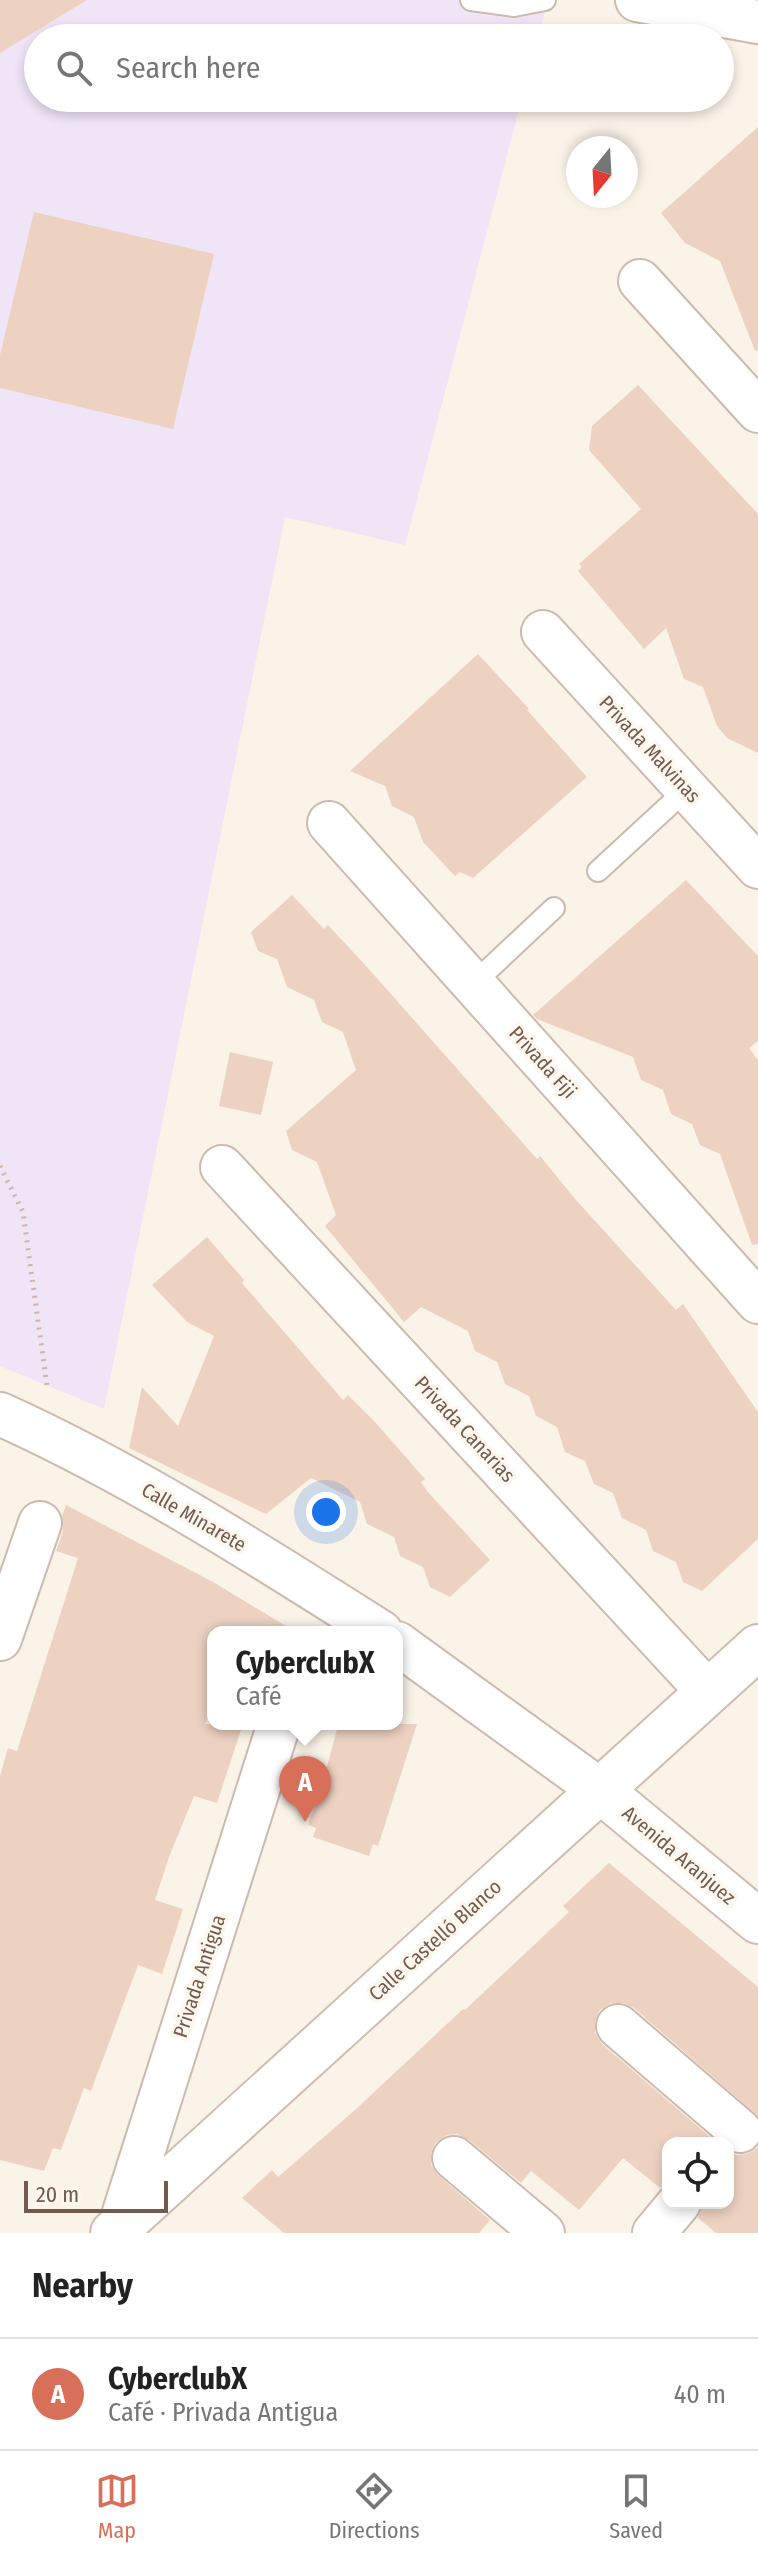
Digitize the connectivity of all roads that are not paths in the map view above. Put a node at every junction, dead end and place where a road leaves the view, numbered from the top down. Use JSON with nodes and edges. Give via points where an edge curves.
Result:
{"nodes":[{"id":1,"x":471,"y":0,"type":"edge"},
{"id":2,"x":545,"y":0,"type":"edge"},
{"id":3,"x":637,"y":0,"type":"edge"},
{"id":4,"x":758,"y":22,"type":"edge"},
{"id":5,"x":640,"y":281,"type":"dead end"},
{"id":6,"x":758,"y":411,"type":"edge"},
{"id":7,"x":543,"y":632,"type":"dead end"},
{"id":8,"x":687,"y":789,"type":"junction"},
{"id":9,"x":329,"y":823,"type":"dead end"},
{"id":10,"x":758,"y":867,"type":"edge"},
{"id":11,"x":598,"y":871,"type":"dead end"},
{"id":12,"x":554,"y":908,"type":"dead end"},
{"id":13,"x":473,"y":984,"type":"junction"},
{"id":14,"x":222,"y":1167,"type":"dead end"},
{"id":15,"x":758,"y":1302,"type":"edge"},
{"id":16,"x":0,"y":1414,"type":"edge"},
{"id":17,"x":40,"y":1523,"type":"dead end"},
{"id":18,"x":372,"y":1626,"type":"edge"},
{"id":19,"x":0,"y":1639,"type":"edge"},
{"id":20,"x":403,"y":1647,"type":"edge"},
{"id":21,"x":758,"y":1647,"type":"edge"},
{"id":22,"x":708,"y":1692,"type":"junction"},
{"id":23,"x":277,"y":1730,"type":"edge"},
{"id":24,"x":600,"y":1790,"type":"junction"},
{"id":25,"x":758,"y":1921,"type":"edge"},
{"id":26,"x":618,"y":2026,"type":"dead end"},
{"id":27,"x":742,"y":2129,"type":"edge"},
{"id":28,"x":454,"y":2158,"type":"dead end"},
{"id":29,"x":674,"y":2209,"type":"edge"},
{"id":30,"x":116,"y":2230,"type":"edge"},
{"id":31,"x":543,"y":2233,"type":"edge"},
{"id":32,"x":654,"y":2233,"type":"edge"}],
"edges":[{"from":1,"to":2,"type":"lane","via":[[514,6]]},
{"from":3,"to":4,"type":"street"},
{"from":5,"to":6,"type":"street"},
{"from":7,"to":8,"type":"street","name":"Privada Malvinas"},
{"from":8,"to":10,"type":"street","name":"Privada Malvinas"},
{"from":8,"to":11,"type":"lane"},
{"from":9,"to":13,"type":"street","name":"Privada Fiji"},
{"from":12,"to":13,"type":"lane"},
{"from":13,"to":15,"type":"street","name":"Privada Fiji"},
{"from":14,"to":22,"type":"street","name":"Privada Canarias"},
{"from":16,"to":18,"type":"street","name":"Calle Minarete","via":[[54,1438],[242,1544]]},
{"from":17,"to":19,"type":"street"},
{"from":20,"to":24,"type":"street"},
{"from":21,"to":22,"type":"street","name":"Calle Castelló Blanco"},
{"from":22,"to":24,"type":"street","name":"Calle Castelló Blanco"},
{"from":23,"to":30,"type":"street","name":"Privada Antigua"},
{"from":24,"to":25,"type":"street","name":"Avenida Aranjuez"},
{"from":24,"to":30,"type":"street","name":"Calle Castelló Blanco"},
{"from":26,"to":27,"type":"street"},
{"from":28,"to":31,"type":"street"},
{"from":29,"to":32,"type":"street"}]}
